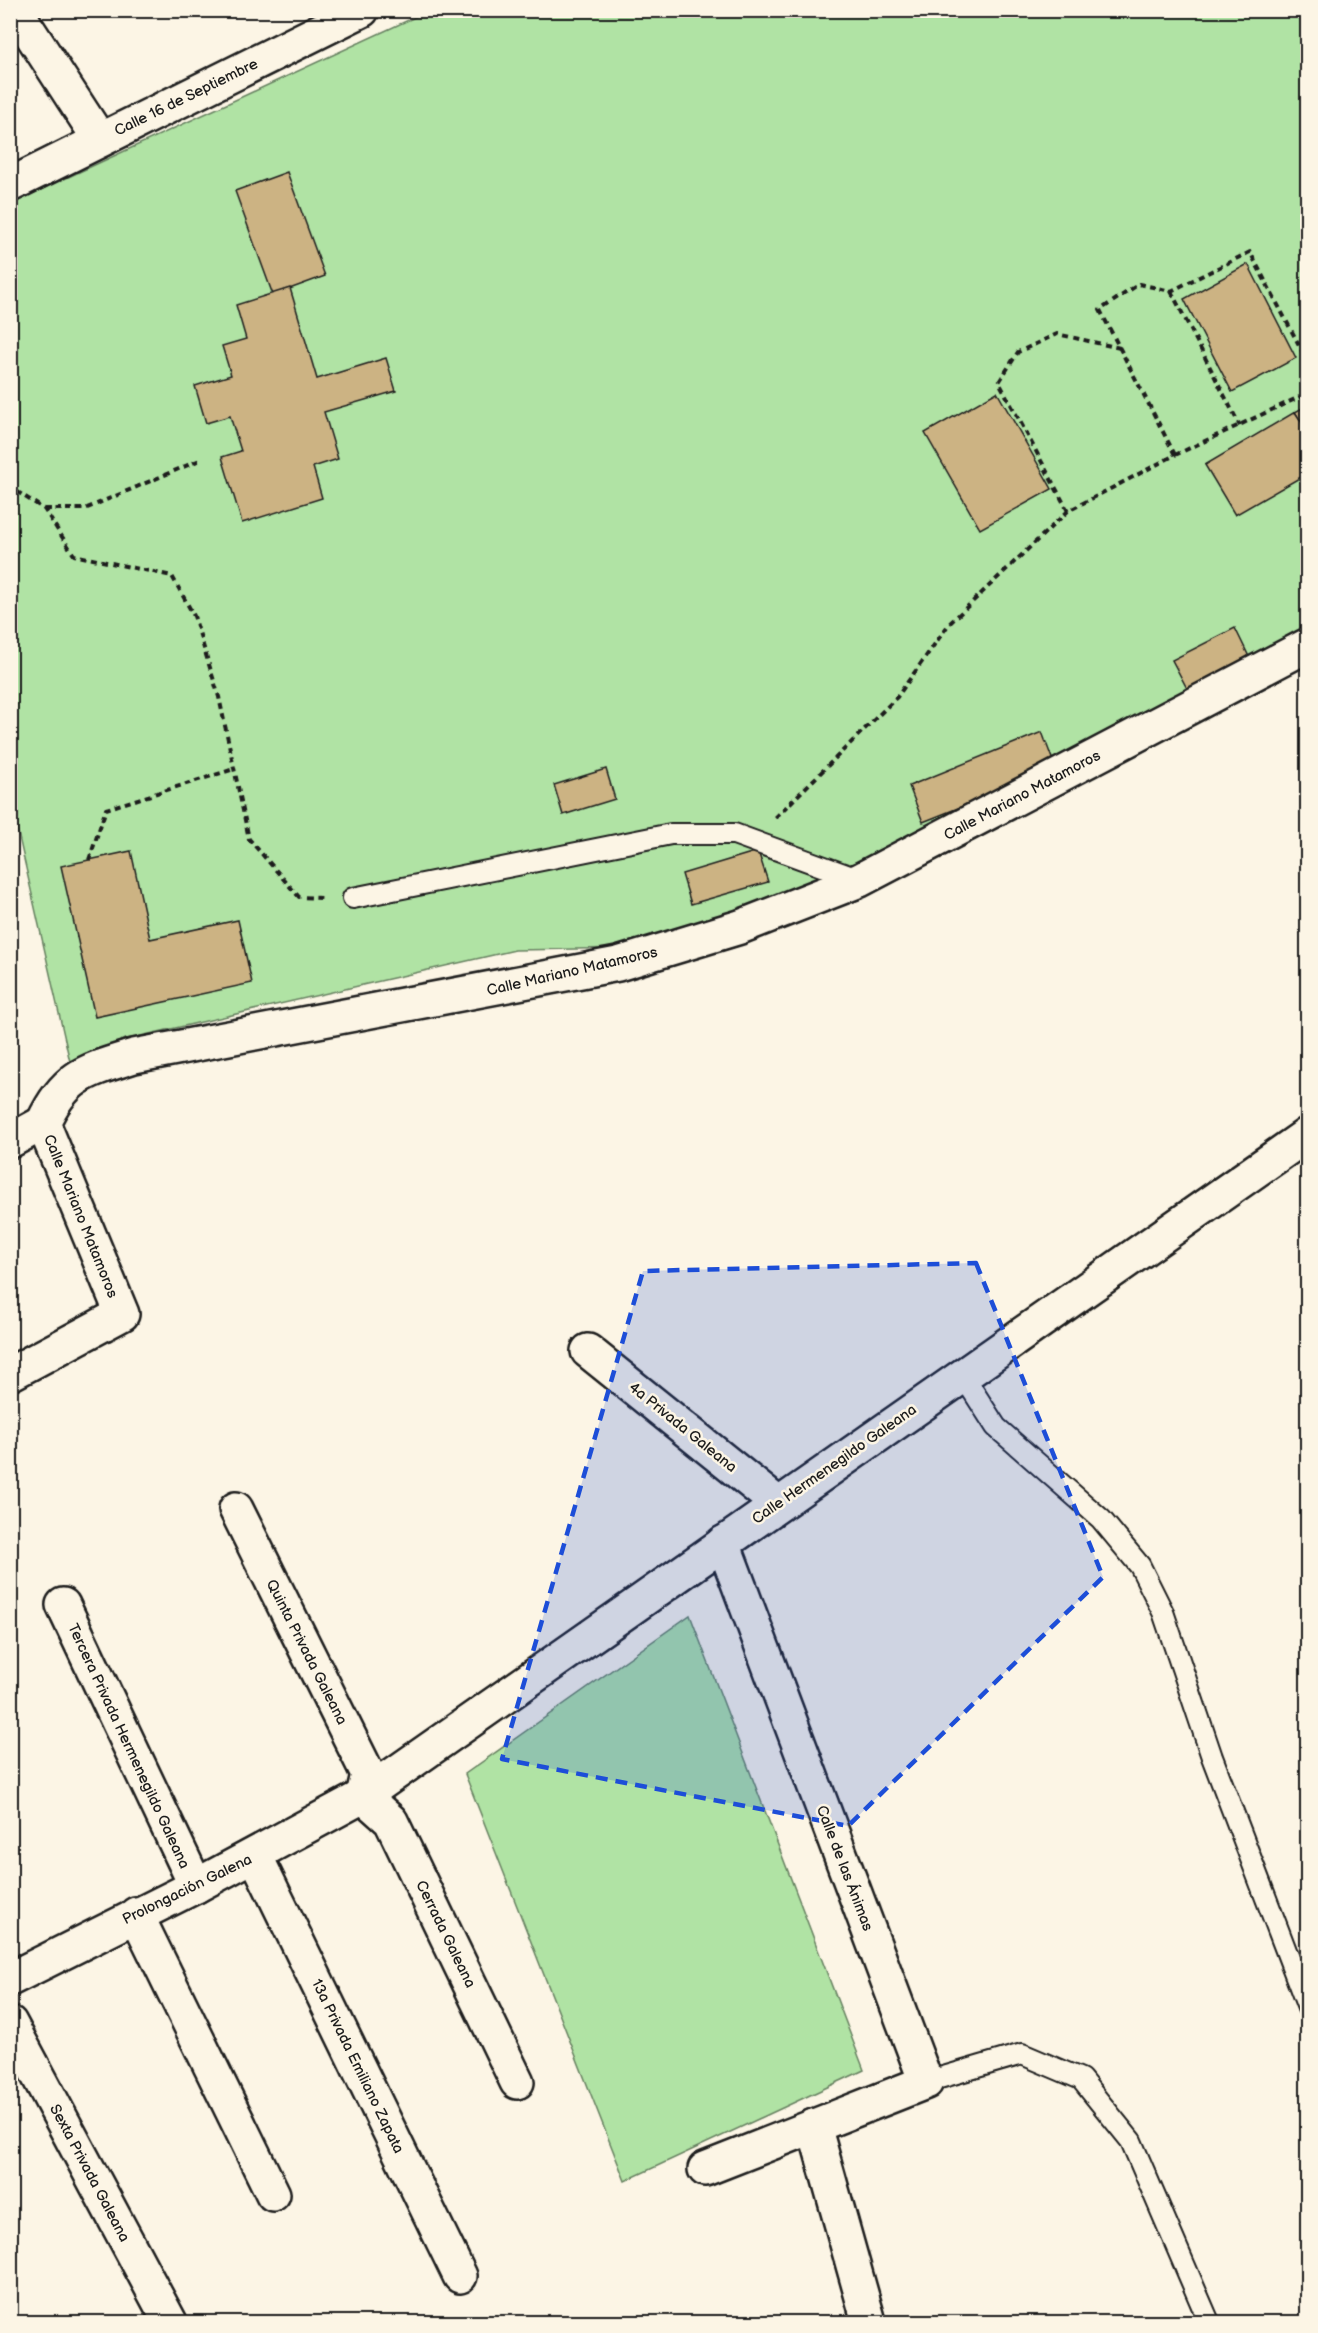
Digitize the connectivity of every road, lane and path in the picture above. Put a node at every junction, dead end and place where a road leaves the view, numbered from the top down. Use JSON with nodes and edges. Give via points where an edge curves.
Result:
{"nodes":[{"id":1,"x":20,"y":10,"type":"edge"},
{"id":2,"x":362,"y":10,"type":"edge"},
{"id":3,"x":100,"y":140,"type":"junction"},
{"id":4,"x":10,"y":185,"type":"edge"},
{"id":5,"x":1171,"y":291,"type":"junction"},
{"id":6,"x":1120,"y":348,"type":"junction"},
{"id":7,"x":1308,"y":362,"type":"edge"},
{"id":8,"x":1308,"y":393,"type":"edge"},
{"id":9,"x":1240,"y":426,"type":"junction"},
{"id":10,"x":1175,"y":455,"type":"junction"},
{"id":11,"x":202,"y":459,"type":"dead end"},
{"id":12,"x":10,"y":483,"type":"edge"},
{"id":13,"x":44,"y":509,"type":"junction"},
{"id":14,"x":1068,"y":511,"type":"junction"},
{"id":15,"x":1306,"y":649,"type":"edge"},
{"id":16,"x":234,"y":769,"type":"junction"},
{"id":17,"x":751,"y":842,"type":"junction"},
{"id":18,"x":89,"y":860,"type":"dead end"},
{"id":19,"x":860,"y":880,"type":"junction"},
{"id":20,"x":353,"y":898,"type":"joint"},
{"id":21,"x":43,"y":1123,"type":"junction"},
{"id":22,"x":1308,"y":1134,"type":"edge"},
{"id":23,"x":10,"y":1142,"type":"edge"},
{"id":24,"x":588,"y":1351,"type":"dead end"},
{"id":25,"x":10,"y":1374,"type":"edge"},
{"id":26,"x":962,"y":1374,"type":"junction"},
{"id":27,"x":778,"y":1504,"type":"junction"},
{"id":28,"x":236,"y":1509,"type":"dead end"},
{"id":29,"x":723,"y":1543,"type":"junction"},
{"id":30,"x":63,"y":1605,"type":"dead end"},
{"id":31,"x":363,"y":1796,"type":"junction"},
{"id":32,"x":255,"y":1855,"type":"junction"},
{"id":33,"x":196,"y":1886,"type":"junction"},
{"id":34,"x":136,"y":1914,"type":"junction"},
{"id":35,"x":10,"y":1979,"type":"edge"},
{"id":36,"x":1308,"y":2008,"type":"edge"},
{"id":37,"x":10,"y":2023,"type":"edge"},
{"id":38,"x":517,"y":2082,"type":"dead end"},
{"id":39,"x":926,"y":2082,"type":"junction"},
{"id":40,"x":814,"y":2126,"type":"junction"},
{"id":41,"x":705,"y":2169,"type":"dead end"},
{"id":42,"x":273,"y":2194,"type":"dead end"},
{"id":43,"x":460,"y":2276,"type":"dead end"},
{"id":44,"x":170,"y":2322,"type":"edge"},
{"id":45,"x":869,"y":2322,"type":"edge"},
{"id":46,"x":1209,"y":2322,"type":"edge"}],
"edges":[{"from":1,"to":3,"type":"street"},
{"from":2,"to":3,"type":"street","name":"Calle 16 de Septiembre"},
{"from":3,"to":4,"type":"street","name":"Calle 16 de Septiembre"},
{"from":5,"to":6,"type":"path","via":[[1139,284],[1100,310]]},
{"from":5,"to":7,"type":"path","via":[[1250,252]]},
{"from":5,"to":9,"type":"path"},
{"from":6,"to":10,"type":"path"},
{"from":6,"to":14,"type":"path","via":[[1057,334],[1018,352],[999,382]]},
{"from":8,"to":9,"type":"path"},
{"from":9,"to":10,"type":"path"},
{"from":10,"to":14,"type":"path"},
{"from":11,"to":13,"type":"path","via":[[85,509]]},
{"from":12,"to":13,"type":"path"},
{"from":13,"to":16,"type":"path","via":[[74,555],[172,576],[194,616],[219,696]]},
{"from":14,"to":17,"type":"path","via":[[949,624],[897,697]]},
{"from":15,"to":19,"type":"street","name":"Calle Mariano Matamoros"},
{"from":16,"to":18,"type":"path","via":[[106,809]]},
{"from":16,"to":20,"type":"path","via":[[249,838],[299,897]]},
{"from":17,"to":19,"type":"lane"},
{"from":17,"to":20,"type":"lane","via":[[734,834],[671,834]]},
{"from":19,"to":21,"type":"street","name":"Calle Mariano Matamoros","via":[[740,927],[618,964],[134,1056],[100,1066],[66,1085]]},
{"from":21,"to":23,"type":"street"},
{"from":21,"to":25,"type":"street","name":"Calle Mariano Matamoros","via":[[122,1314]]},
{"from":22,"to":26,"type":"street","name":"Calle Hermenegildo Galeana"},
{"from":24,"to":27,"type":"street","name":"4a Privada Galeana"},
{"from":26,"to":27,"type":"street","name":"Calle Hermenegildo Galeana"},
{"from":26,"to":36,"type":"lane","via":[[996,1427],[1101,1520],[1140,1566],[1163,1612],[1212,1757]]},
{"from":27,"to":29,"type":"street","name":"Calle Hermenegildo Galeana"},
{"from":28,"to":31,"type":"street","name":"Quinta Privada Galeana","via":[[368,1774]]},
{"from":29,"to":31,"type":"street","name":"Calle Hermenegildo Galeana"},
{"from":29,"to":39,"type":"street","name":"Calle de las Ánimas"},
{"from":30,"to":33,"type":"street","name":"Tercera Privada Hermenegildo Galeana"},
{"from":31,"to":32,"type":"street","name":"Prolongación Galena"},
{"from":31,"to":38,"type":"street","name":"Cerrada Galeana","via":[[392,1821]]},
{"from":32,"to":33,"type":"street","name":"Prolongación Galena"},
{"from":32,"to":43,"type":"street","name":"13a Privada Emiliano Zapata"},
{"from":33,"to":34,"type":"street","name":"Prolongación Galena"},
{"from":34,"to":35,"type":"street","name":"Prolongación Galena"},
{"from":34,"to":42,"type":"street"},
{"from":37,"to":44,"type":"street","name":"Sexta Privada Galeana"},
{"from":39,"to":40,"type":"street"},
{"from":39,"to":46,"type":"lane","via":[[1022,2054],[1081,2079],[1131,2142]]},
{"from":40,"to":41,"type":"street"},
{"from":40,"to":45,"type":"street"}]}
